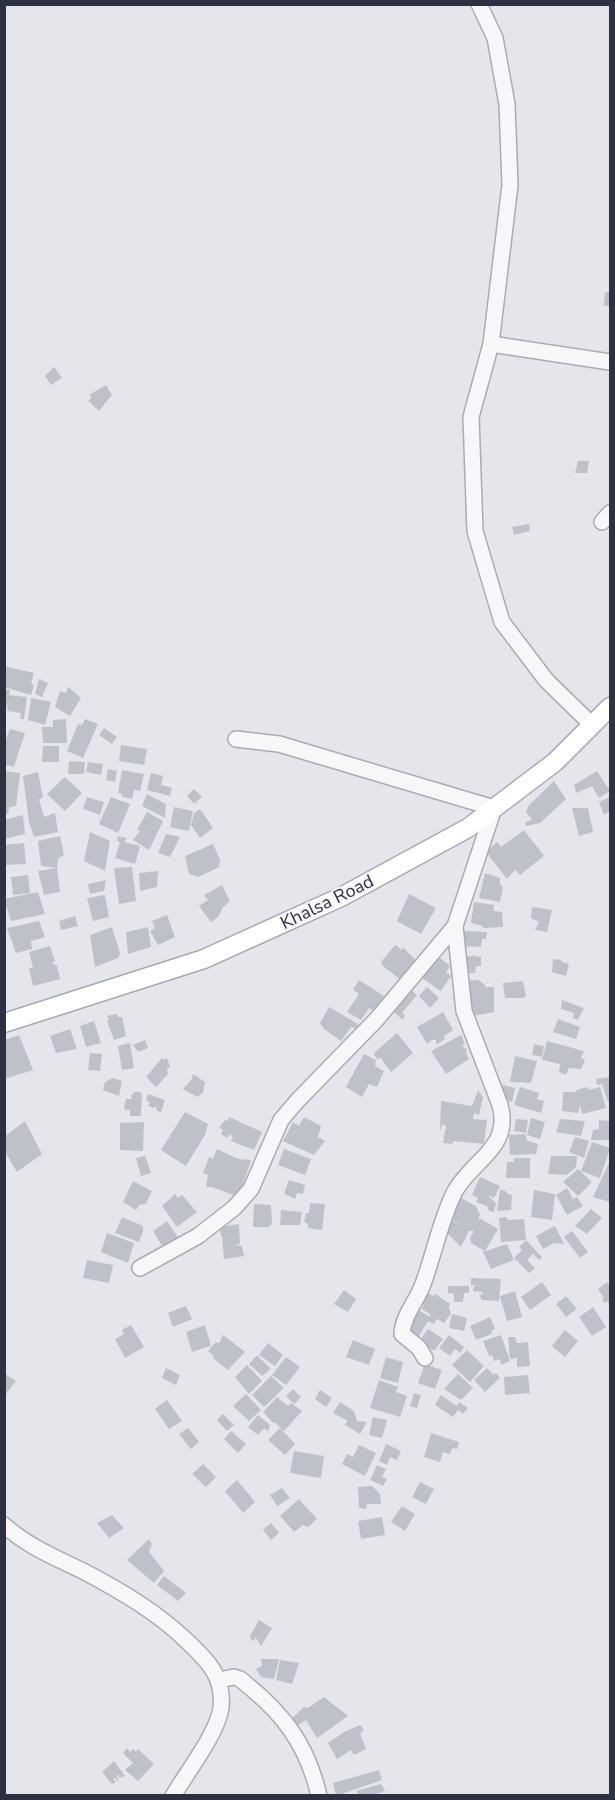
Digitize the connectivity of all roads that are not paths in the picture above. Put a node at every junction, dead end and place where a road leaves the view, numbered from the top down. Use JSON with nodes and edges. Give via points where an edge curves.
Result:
{"nodes":[{"id":1,"x":479,"y":4,"type":"edge"},
{"id":2,"x":491,"y":344,"type":"junction"},
{"id":3,"x":610,"y":359,"type":"edge"},
{"id":4,"x":610,"y":708,"type":"edge"},
{"id":5,"x":592,"y":725,"type":"junction"},
{"id":6,"x":236,"y":739,"type":"dead end"},
{"id":7,"x":494,"y":808,"type":"junction"},
{"id":8,"x":455,"y":926,"type":"junction"},
{"id":9,"x":4,"y":1023,"type":"edge"},
{"id":10,"x":140,"y":1268,"type":"dead end"},
{"id":11,"x":425,"y":1358,"type":"dead end"},
{"id":12,"x":4,"y":1526,"type":"edge"},
{"id":13,"x":219,"y":1680,"type":"junction"},
{"id":14,"x":173,"y":1796,"type":"edge"},
{"id":15,"x":319,"y":1796,"type":"edge"}],
"edges":[{"from":1,"to":2,"type":"street","via":[[495,38],[507,104],[510,185]]},
{"from":2,"to":3,"type":"street"},
{"from":2,"to":5,"type":"street","via":[[471,417],[475,531],[502,622],[546,680]]},
{"from":4,"to":5,"type":"main road","name":"Khalsa Road"},
{"from":5,"to":7,"type":"main road","name":"Khalsa Road","via":[[555,762]]},
{"from":6,"to":7,"type":"street","via":[[279,744]]},
{"from":7,"to":8,"type":"street"},
{"from":7,"to":9,"type":"main road","name":"Khalsa Road","via":[[468,828],[341,897],[204,959]]},
{"from":8,"to":10,"type":"street","via":[[376,1020],[281,1120],[251,1189],[234,1208],[198,1236]]},
{"from":8,"to":11,"type":"street","via":[[464,1011],[500,1105],[503,1126],[500,1140],[455,1191],[423,1285],[403,1325],[402,1334]]},
{"from":12,"to":13,"type":"street","via":[[37,1549],[152,1612],[206,1659]]},
{"from":13,"to":14,"type":"street","via":[[220,1710],[213,1732]]},
{"from":13,"to":15,"type":"street","via":[[240,1678],[284,1719],[308,1758]]}]}
